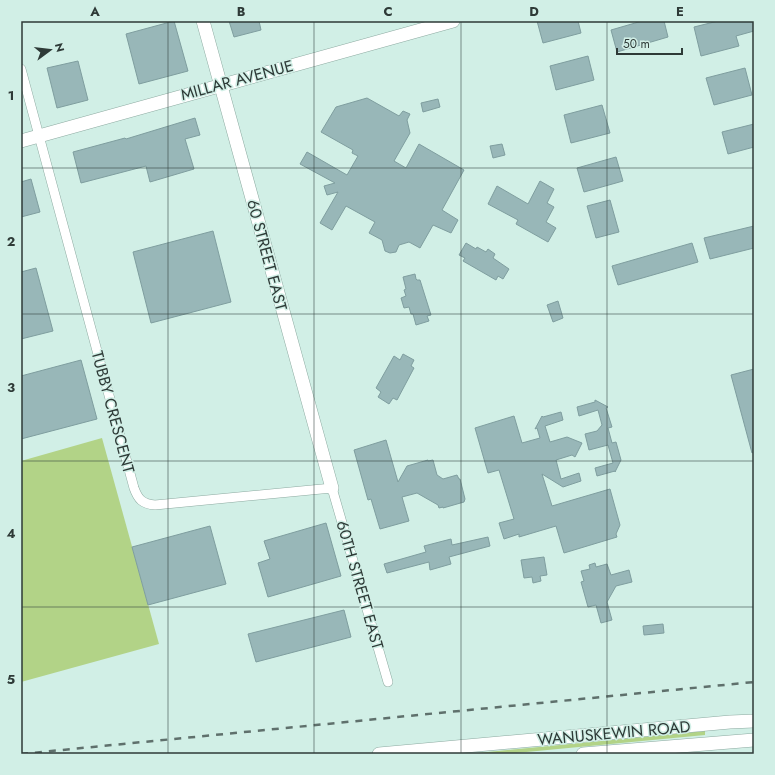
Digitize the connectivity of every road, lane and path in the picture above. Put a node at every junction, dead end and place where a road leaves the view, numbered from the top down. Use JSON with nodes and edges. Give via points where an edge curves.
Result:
{"nodes":[{"id":1,"x":203,"y":21,"type":"edge"},
{"id":2,"x":453,"y":21,"type":"edge"},
{"id":3,"x":21,"y":69,"type":"edge"},
{"id":4,"x":220,"y":85,"type":"junction"},
{"id":5,"x":39,"y":136,"type":"junction"},
{"id":6,"x":21,"y":141,"type":"edge"},
{"id":7,"x":332,"y":488,"type":"junction"},
{"id":8,"x":388,"y":682,"type":"dead end"},
{"id":9,"x":754,"y":721,"type":"edge"},
{"id":10,"x":754,"y":740,"type":"edge"},
{"id":11,"x":379,"y":754,"type":"edge"},
{"id":12,"x":583,"y":754,"type":"edge"}],
"edges":[{"from":1,"to":4,"type":"street","name":"60 STREET EAST"},
{"from":2,"to":4,"type":"street","name":"MILLAR AVENUE"},
{"from":3,"to":5,"type":"street"},
{"from":4,"to":5,"type":"street","name":"MILLAR AVENUE"},
{"from":4,"to":7,"type":"street","name":"60 STREET EAST"},
{"from":5,"to":6,"type":"street","name":"MILLAR AVENUE"},
{"from":5,"to":7,"type":"street","name":"TUBBY CRESCENT","via":[[134,488],[141,502],[155,505]]},
{"from":7,"to":8,"type":"street","name":"60TH STREET EAST"},
{"from":9,"to":11,"type":"street","name":"WANUSKEWIN ROAD"},
{"from":10,"to":12,"type":"street","name":"WANUSKEWIN ROAD"}]}
